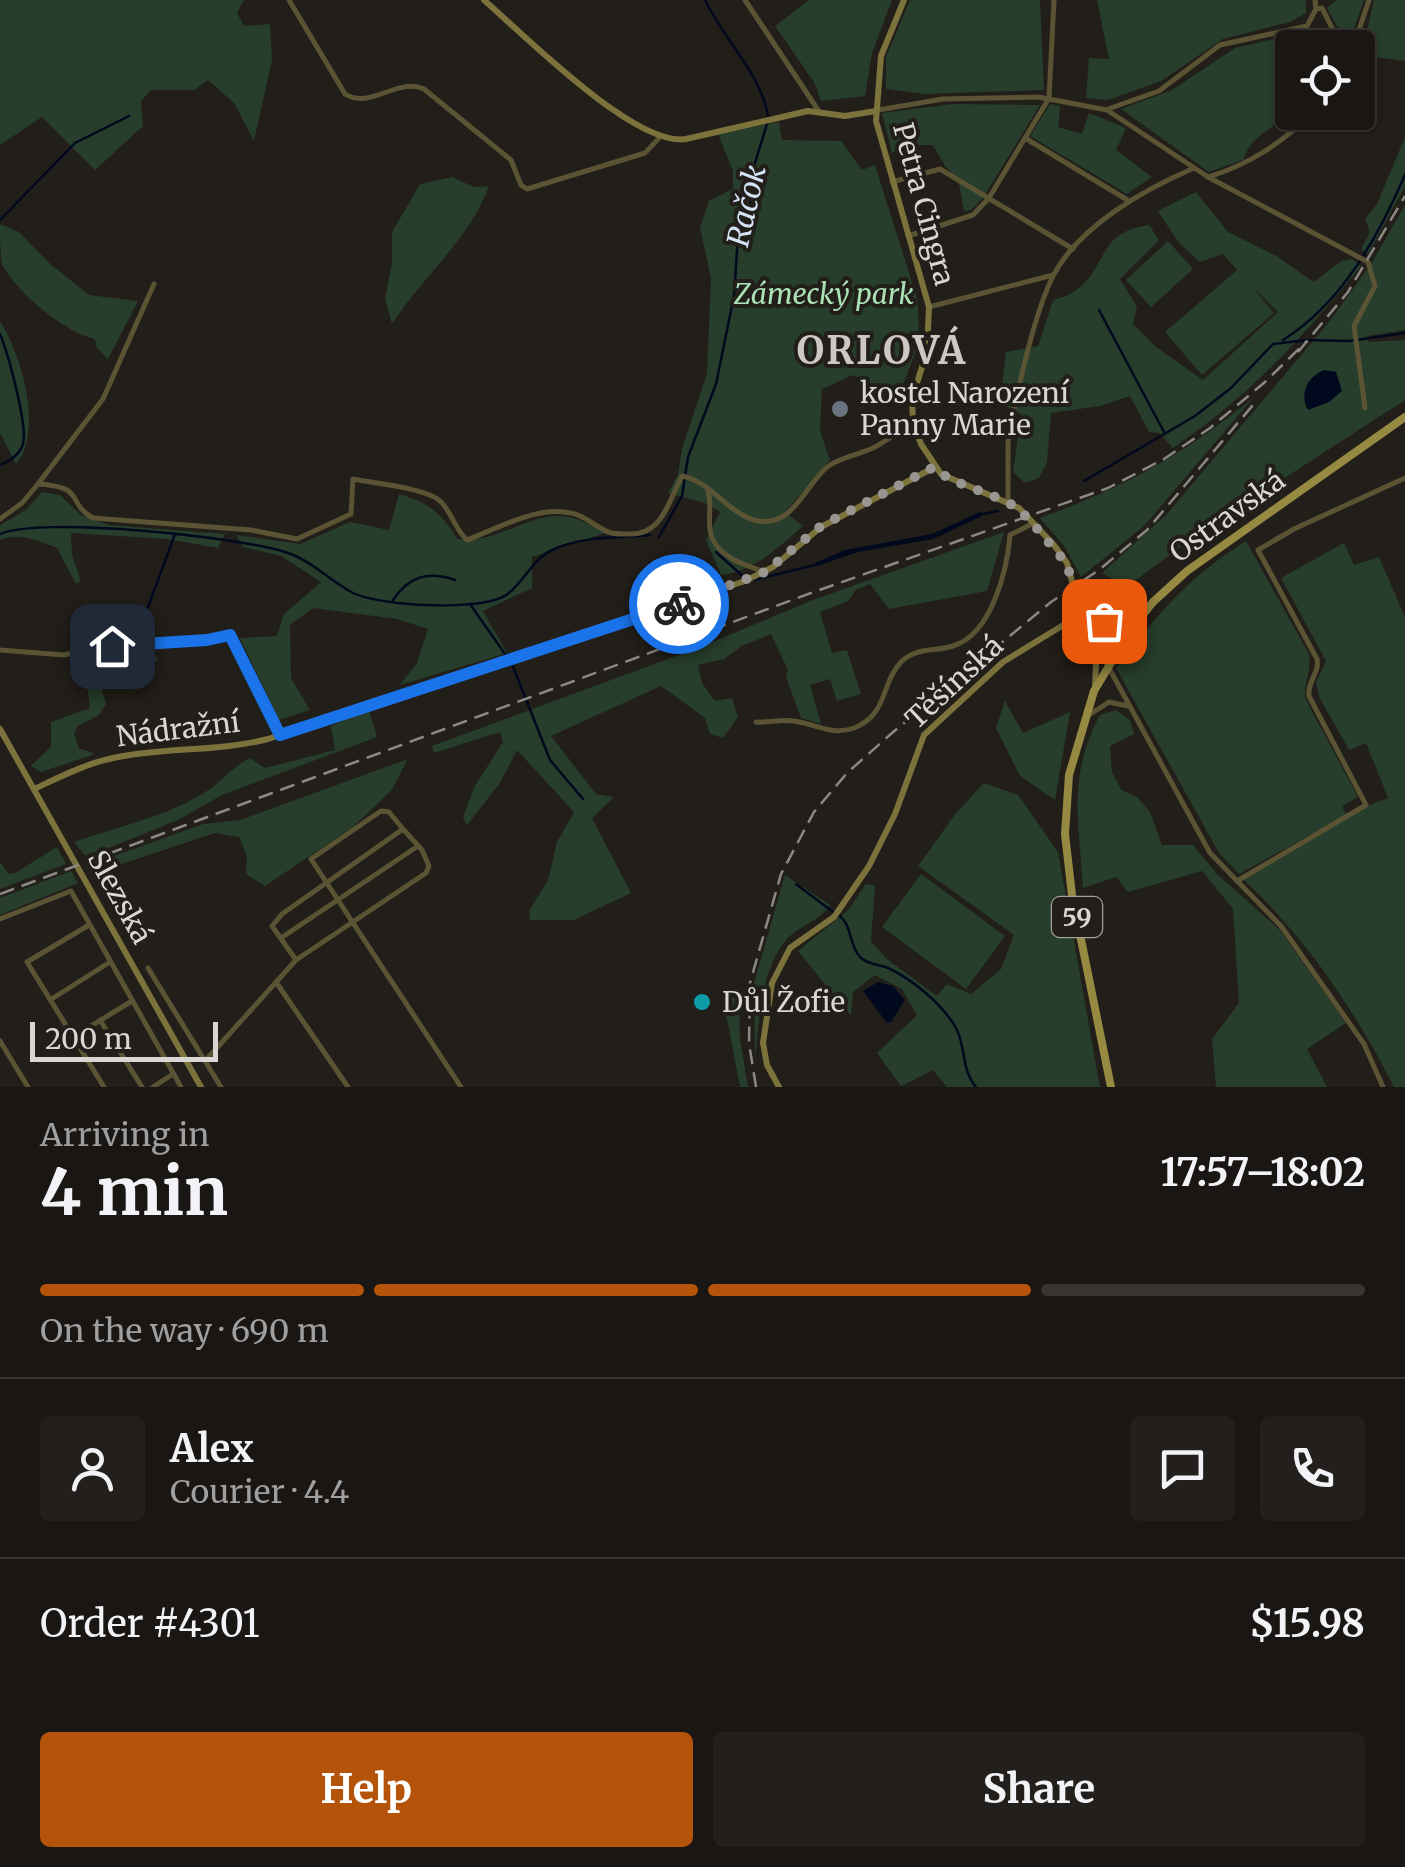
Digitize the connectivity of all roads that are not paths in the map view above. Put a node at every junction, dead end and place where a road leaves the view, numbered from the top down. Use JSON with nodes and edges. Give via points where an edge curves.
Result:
{"nodes":[{"id":1,"x":290,"y":0,"type":"edge"},
{"id":2,"x":484,"y":0,"type":"edge"},
{"id":3,"x":745,"y":0,"type":"edge"},
{"id":4,"x":904,"y":0,"type":"edge"},
{"id":5,"x":1054,"y":0,"type":"edge"},
{"id":6,"x":1315,"y":0,"type":"edge"},
{"id":7,"x":1368,"y":0,"type":"edge"},
{"id":8,"x":1330,"y":2,"type":"edge"},
{"id":9,"x":1319,"y":8,"type":"junction"},
{"id":10,"x":1332,"y":30,"type":"edge"},
{"id":11,"x":1359,"y":30,"type":"edge"},
{"id":12,"x":1050,"y":98,"type":"junction"},
{"id":13,"x":1107,"y":110,"type":"junction"},
{"id":14,"x":876,"y":111,"type":"junction"},
{"id":15,"x":820,"y":114,"type":"junction"},
{"id":16,"x":1295,"y":130,"type":"edge"},
{"id":17,"x":660,"y":138,"type":"junction"},
{"id":18,"x":1026,"y":138,"type":"junction"},
{"id":19,"x":1194,"y":168,"type":"junction"},
{"id":20,"x":1208,"y":178,"type":"junction"},
{"id":21,"x":892,"y":182,"type":"junction"},
{"id":22,"x":990,"y":198,"type":"junction"},
{"id":23,"x":1129,"y":201,"type":"junction"},
{"id":24,"x":908,"y":236,"type":"junction"},
{"id":25,"x":1074,"y":249,"type":"junction"},
{"id":26,"x":1054,"y":275,"type":"junction"},
{"id":27,"x":154,"y":284,"type":"dead end"},
{"id":28,"x":930,"y":308,"type":"junction"},
{"id":29,"x":1365,"y":408,"type":"dead end"},
{"id":30,"x":1405,"y":417,"type":"edge"},
{"id":31,"x":913,"y":423,"type":"junction"},
{"id":32,"x":934,"y":467,"type":"junction"},
{"id":33,"x":1405,"y":478,"type":"edge"},
{"id":34,"x":38,"y":484,"type":"junction"},
{"id":35,"x":707,"y":488,"type":"junction"},
{"id":36,"x":1008,"y":502,"type":"junction"},
{"id":37,"x":0,"y":519,"type":"edge"},
{"id":38,"x":1034,"y":523,"type":"junction"},
{"id":39,"x":765,"y":572,"type":"junction"},
{"id":40,"x":1153,"y":602,"type":"junction"},
{"id":41,"x":1084,"y":615,"type":"junction"},
{"id":42,"x":1097,"y":638,"type":"junction"},
{"id":43,"x":0,"y":650,"type":"edge"},
{"id":44,"x":1108,"y":665,"type":"junction"},
{"id":45,"x":1094,"y":691,"type":"junction"},
{"id":46,"x":1131,"y":708,"type":"junction"},
{"id":47,"x":1084,"y":721,"type":"junction"},
{"id":48,"x":756,"y":722,"type":"dead end"},
{"id":49,"x":0,"y":729,"type":"edge"},
{"id":50,"x":280,"y":735,"type":"junction"},
{"id":51,"x":34,"y":789,"type":"junction"},
{"id":52,"x":402,"y":829,"type":"junction"},
{"id":53,"x":420,"y":848,"type":"junction"},
{"id":54,"x":1237,"y":881,"type":"junction"},
{"id":55,"x":328,"y":883,"type":"junction"},
{"id":56,"x":338,"y":901,"type":"junction"},
{"id":57,"x":0,"y":919,"type":"edge"},
{"id":58,"x":350,"y":922,"type":"junction"},
{"id":59,"x":89,"y":925,"type":"junction"},
{"id":60,"x":281,"y":938,"type":"junction"},
{"id":61,"x":296,"y":960,"type":"junction"},
{"id":62,"x":110,"y":962,"type":"junction"},
{"id":63,"x":148,"y":968,"type":"dead end"},
{"id":64,"x":275,"y":982,"type":"junction"},
{"id":65,"x":50,"y":1000,"type":"junction"},
{"id":66,"x":132,"y":1000,"type":"junction"},
{"id":67,"x":100,"y":1020,"type":"junction"},
{"id":68,"x":73,"y":1037,"type":"junction"},
{"id":69,"x":0,"y":1041,"type":"edge"},
{"id":70,"x":205,"y":1061,"type":"junction"},
{"id":71,"x":173,"y":1074,"type":"junction"},
{"id":72,"x":219,"y":1084,"type":"edge"},
{"id":73,"x":28,"y":1087,"type":"edge"},
{"id":74,"x":104,"y":1087,"type":"edge"},
{"id":75,"x":142,"y":1087,"type":"edge"},
{"id":76,"x":152,"y":1087,"type":"edge"},
{"id":77,"x":181,"y":1087,"type":"edge"},
{"id":78,"x":202,"y":1087,"type":"edge"},
{"id":79,"x":210,"y":1087,"type":"edge"},
{"id":80,"x":348,"y":1087,"type":"edge"},
{"id":81,"x":462,"y":1087,"type":"edge"},
{"id":82,"x":778,"y":1087,"type":"edge"},
{"id":83,"x":1111,"y":1087,"type":"edge"},
{"id":84,"x":1383,"y":1087,"type":"edge"}],
"edges":[{"from":1,"to":17,"type":"street","via":[[346,94],[366,99],[403,85],[424,88],[511,160],[528,189],[646,153]]},
{"from":2,"to":17,"type":"street","via":[[600,100]]},
{"from":3,"to":15,"type":"street"},
{"from":4,"to":14,"type":"street","name":"Petra Cingra","via":[[881,56]]},
{"from":5,"to":12,"type":"street"},
{"from":6,"to":9,"type":"street"},
{"from":7,"to":11,"type":"street"},
{"from":8,"to":9,"type":"street"},
{"from":9,"to":10,"type":"street"},
{"from":9,"to":13,"type":"street","via":[[1307,26],[1220,46],[1159,91]]},
{"from":12,"to":13,"type":"street"},
{"from":12,"to":14,"type":"street","via":[[942,100]]},
{"from":12,"to":18,"type":"street"},
{"from":13,"to":19,"type":"street"},
{"from":14,"to":15,"type":"street"},
{"from":14,"to":21,"type":"street","name":"Petra Cingra"},
{"from":15,"to":17,"type":"street"},
{"from":16,"to":20,"type":"street","via":[[1244,166]]},
{"from":18,"to":22,"type":"street"},
{"from":18,"to":23,"type":"street"},
{"from":19,"to":20,"type":"street"},
{"from":19,"to":23,"type":"street"},
{"from":20,"to":29,"type":"street","via":[[1368,263],[1375,286],[1354,326]]},
{"from":21,"to":22,"type":"street","via":[[940,168]]},
{"from":21,"to":24,"type":"street","name":"Petra Cingra"},
{"from":22,"to":24,"type":"street","via":[[974,215]]},
{"from":22,"to":25,"type":"street"},
{"from":23,"to":25,"type":"street"},
{"from":24,"to":28,"type":"street","name":"Petra Cingra"},
{"from":25,"to":26,"type":"street"},
{"from":26,"to":28,"type":"street"},
{"from":26,"to":36,"type":"street","via":[[1012,419]]},
{"from":27,"to":34,"type":"street","via":[[103,399]]},
{"from":28,"to":31,"type":"street","name":"Petra Cingra"},
{"from":30,"to":40,"type":"main road","name":"Ostravská","number":"59","via":[[1218,546]]},
{"from":31,"to":32,"type":"street"},
{"from":31,"to":35,"type":"street","via":[[833,463],[785,516],[754,520]]},
{"from":32,"to":36,"type":"street"},
{"from":32,"to":39,"type":"street","name":"Nádražní","via":[[821,526]]},
{"from":33,"to":54,"type":"street","via":[[1258,550],[1318,659],[1309,696],[1366,805]]},
{"from":34,"to":35,"type":"street","via":[[62,486],[93,518],[296,539],[351,514],[353,479],[436,497],[468,540],[556,511],[609,533],[637,534],[650,531],[666,513],[687,477]]},
{"from":34,"to":37,"type":"street"},
{"from":35,"to":39,"type":"street","via":[[711,536],[728,557]]},
{"from":36,"to":38,"type":"street"},
{"from":38,"to":41,"type":"street","via":[[1066,563]]},
{"from":38,"to":48,"type":"street","via":[[1010,535],[1004,580],[965,641],[910,656],[893,673],[878,709],[858,726],[836,732],[790,720]]},
{"from":39,"to":50,"type":"street","name":"Nádražní"},
{"from":40,"to":41,"type":"street","via":[[1112,620]]},
{"from":40,"to":44,"type":"main road","name":"Ostravská","number":"59"},
{"from":41,"to":42,"type":"street"},
{"from":41,"to":82,"type":"street","name":"Těšínská","via":[[1016,652],[924,736],[869,866],[834,917],[790,948],[772,983],[763,1042]]},
{"from":42,"to":44,"type":"street"},
{"from":42,"to":45,"type":"street"},
{"from":43,"to":50,"type":"street","via":[[64,656],[230,635]]},
{"from":44,"to":45,"type":"main road","name":"Ostravská","number":"59"},
{"from":44,"to":46,"type":"street"},
{"from":45,"to":47,"type":"main road","name":"Ostravská","number":"59"},
{"from":46,"to":47,"type":"street","via":[[1110,702]]},
{"from":46,"to":54,"type":"street","via":[[1210,853]]},
{"from":47,"to":83,"type":"main road","name":"Ostravská","number":"59","via":[[1068,784],[1066,845]]},
{"from":49,"to":51,"type":"street","name":"Slezská"},
{"from":50,"to":51,"type":"street","name":"Nádražní","via":[[234,748],[90,763]]},
{"from":51,"to":78,"type":"street","name":"Slezská"},
{"from":52,"to":53,"type":"street"},
{"from":52,"to":55,"type":"street"},
{"from":52,"to":55,"type":"street","via":[[382,811],[310,859]]},
{"from":53,"to":56,"type":"street"},
{"from":53,"to":58,"type":"street","via":[[426,872]]},
{"from":54,"to":84,"type":"street","via":[[1282,926],[1330,992]]},
{"from":55,"to":56,"type":"street"},
{"from":55,"to":60,"type":"street","via":[[282,914],[272,926]]},
{"from":56,"to":58,"type":"street"},
{"from":56,"to":60,"type":"street"},
{"from":57,"to":59,"type":"street","name":"Slezská","via":[[71,890]]},
{"from":58,"to":61,"type":"street"},
{"from":58,"to":81,"type":"street"},
{"from":59,"to":62,"type":"street","name":"Slezská"},
{"from":59,"to":65,"type":"street","via":[[27,962]]},
{"from":60,"to":61,"type":"street"},
{"from":61,"to":64,"type":"street"},
{"from":62,"to":65,"type":"street"},
{"from":62,"to":66,"type":"street","name":"Slezská"},
{"from":63,"to":70,"type":"street","name":"Slezská"},
{"from":64,"to":70,"type":"street"},
{"from":64,"to":80,"type":"street"},
{"from":65,"to":68,"type":"street"},
{"from":66,"to":67,"type":"street"},
{"from":66,"to":71,"type":"street","name":"Slezská"},
{"from":67,"to":68,"type":"street"},
{"from":67,"to":75,"type":"street"},
{"from":68,"to":74,"type":"street"},
{"from":69,"to":73,"type":"street"},
{"from":70,"to":72,"type":"street","name":"Slezská"},
{"from":71,"to":76,"type":"street"},
{"from":71,"to":77,"type":"street","name":"Slezská"},
{"from":72,"to":79,"type":"street"}]}
